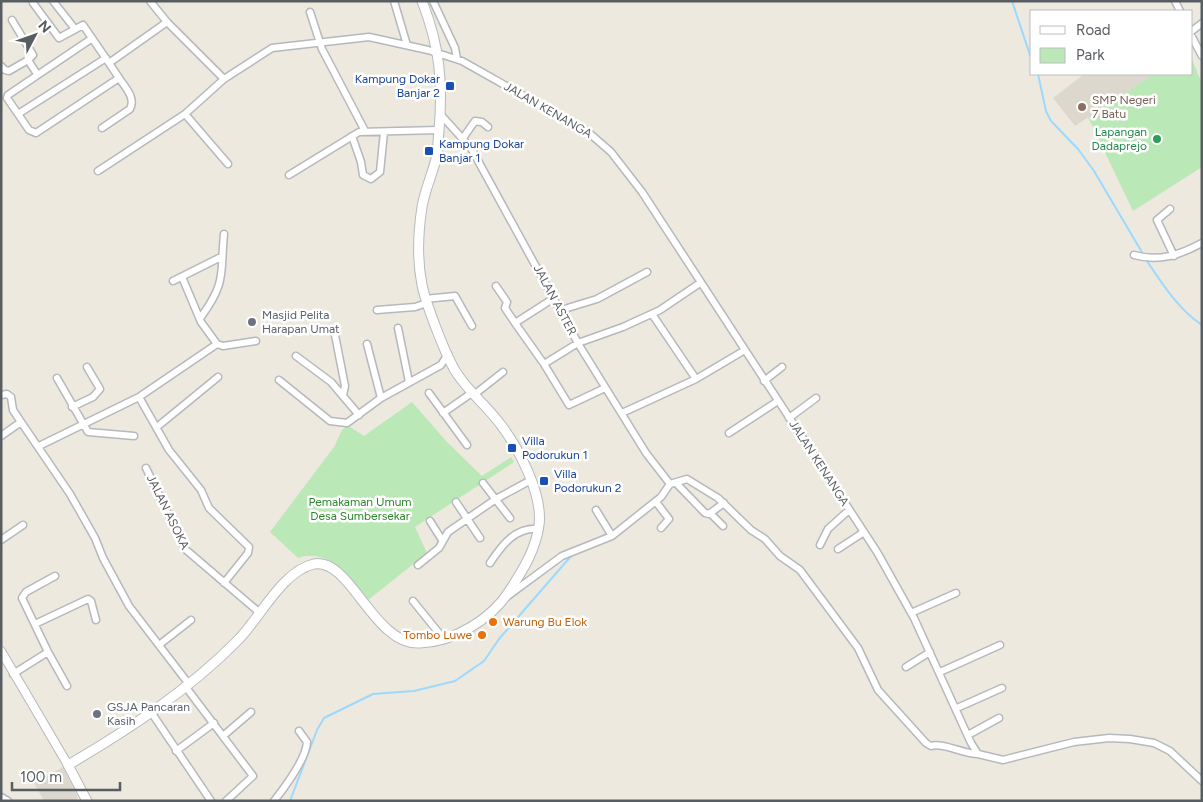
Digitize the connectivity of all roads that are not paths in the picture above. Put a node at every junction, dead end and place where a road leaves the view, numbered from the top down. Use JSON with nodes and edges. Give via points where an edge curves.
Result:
{"nodes":[{"id":1,"x":53,"y":1,"type":"edge"},
{"id":2,"x":150,"y":1,"type":"edge"},
{"id":3,"x":394,"y":1,"type":"edge"},
{"id":4,"x":422,"y":1,"type":"edge"},
{"id":5,"x":433,"y":1,"type":"edge"},
{"id":6,"x":33,"y":3,"type":"dead end"},
{"id":7,"x":310,"y":12,"type":"dead end"},
{"id":8,"x":12,"y":20,"type":"dead end"},
{"id":9,"x":167,"y":22,"type":"junction"},
{"id":10,"x":75,"y":29,"type":"junction"},
{"id":11,"x":91,"y":39,"type":"junction"},
{"id":12,"x":1193,"y":39,"type":"edge"},
{"id":13,"x":320,"y":42,"type":"junction"},
{"id":14,"x":407,"y":45,"type":"junction"},
{"id":15,"x":438,"y":53,"type":"junction"},
{"id":16,"x":1202,"y":56,"type":"edge"},
{"id":17,"x":28,"y":60,"type":"junction"},
{"id":18,"x":459,"y":60,"type":"junction"},
{"id":19,"x":107,"y":61,"type":"junction"},
{"id":20,"x":1,"y":66,"type":"edge"},
{"id":21,"x":37,"y":74,"type":"junction"},
{"id":22,"x":119,"y":78,"type":"junction"},
{"id":23,"x":224,"y":79,"type":"junction"},
{"id":24,"x":18,"y":114,"type":"junction"},
{"id":25,"x":185,"y":114,"type":"junction"},
{"id":26,"x":441,"y":115,"type":"junction"},
{"id":27,"x":488,"y":127,"type":"dead end"},
{"id":28,"x":102,"y":128,"type":"dead end"},
{"id":29,"x":439,"y":130,"type":"junction"},
{"id":30,"x":365,"y":131,"type":"junction"},
{"id":31,"x":384,"y":132,"type":"junction"},
{"id":32,"x":352,"y":136,"type":"junction"},
{"id":33,"x":463,"y":138,"type":"junction"},
{"id":34,"x":228,"y":164,"type":"dead end"},
{"id":35,"x":98,"y":171,"type":"dead end"},
{"id":36,"x":289,"y":175,"type":"dead end"},
{"id":37,"x":1170,"y":209,"type":"dead end"},
{"id":38,"x":224,"y":234,"type":"dead end"},
{"id":39,"x":1202,"y":243,"type":"edge"},
{"id":40,"x":1137,"y":256,"type":"dead end"},
{"id":41,"x":1174,"y":256,"type":"junction"},
{"id":42,"x":221,"y":257,"type":"junction"},
{"id":43,"x":647,"y":272,"type":"dead end"},
{"id":44,"x":182,"y":277,"type":"junction"},
{"id":45,"x":173,"y":281,"type":"dead end"},
{"id":46,"x":700,"y":283,"type":"junction"},
{"id":47,"x":496,"y":286,"type":"dead end"},
{"id":48,"x":554,"y":298,"type":"junction"},
{"id":49,"x":426,"y":301,"type":"junction"},
{"id":50,"x":377,"y":310,"type":"dead end"},
{"id":51,"x":561,"y":310,"type":"junction"},
{"id":52,"x":652,"y":314,"type":"junction"},
{"id":53,"x":201,"y":317,"type":"junction"},
{"id":54,"x":515,"y":323,"type":"junction"},
{"id":55,"x":472,"y":326,"type":"dead end"},
{"id":56,"x":398,"y":328,"type":"dead end"},
{"id":57,"x":335,"y":335,"type":"dead end"},
{"id":58,"x":256,"y":341,"type":"dead end"},
{"id":59,"x":578,"y":343,"type":"junction"},
{"id":60,"x":217,"y":344,"type":"junction"},
{"id":61,"x":367,"y":344,"type":"dead end"},
{"id":62,"x":745,"y":350,"type":"junction"},
{"id":63,"x":448,"y":354,"type":"junction"},
{"id":64,"x":296,"y":356,"type":"dead end"},
{"id":65,"x":544,"y":364,"type":"junction"},
{"id":66,"x":441,"y":365,"type":"junction"},
{"id":67,"x":88,"y":367,"type":"dead end"},
{"id":68,"x":782,"y":367,"type":"dead end"},
{"id":69,"x":455,"y":370,"type":"junction"},
{"id":70,"x":503,"y":372,"type":"dead end"},
{"id":71,"x":218,"y":376,"type":"dead end"},
{"id":72,"x":56,"y":378,"type":"dead end"},
{"id":73,"x":696,"y":379,"type":"junction"},
{"id":74,"x":279,"y":380,"type":"dead end"},
{"id":75,"x":764,"y":381,"type":"junction"},
{"id":76,"x":409,"y":382,"type":"junction"},
{"id":77,"x":605,"y":388,"type":"junction"},
{"id":78,"x":429,"y":393,"type":"dead end"},
{"id":79,"x":474,"y":393,"type":"junction"},
{"id":80,"x":343,"y":395,"type":"junction"},
{"id":81,"x":1,"y":396,"type":"edge"},
{"id":82,"x":139,"y":397,"type":"junction"},
{"id":83,"x":381,"y":398,"type":"junction"},
{"id":84,"x":816,"y":398,"type":"dead end"},
{"id":85,"x":778,"y":401,"type":"junction"},
{"id":86,"x":72,"y":406,"type":"junction"},
{"id":87,"x":443,"y":413,"type":"junction"},
{"id":88,"x":622,"y":413,"type":"junction"},
{"id":89,"x":359,"y":415,"type":"junction"},
{"id":90,"x":789,"y":418,"type":"junction"},
{"id":91,"x":21,"y":422,"type":"junction"},
{"id":92,"x":84,"y":425,"type":"junction"},
{"id":93,"x":157,"y":427,"type":"junction"},
{"id":94,"x":729,"y":433,"type":"dead end"},
{"id":95,"x":1,"y":436,"type":"edge"},
{"id":96,"x":134,"y":436,"type":"dead end"},
{"id":97,"x":467,"y":445,"type":"dead end"},
{"id":98,"x":39,"y":446,"type":"junction"},
{"id":99,"x":146,"y":468,"type":"dead end"},
{"id":100,"x":532,"y":480,"type":"junction"},
{"id":101,"x":484,"y":483,"type":"dead end"},
{"id":102,"x":673,"y":483,"type":"junction"},
{"id":103,"x":496,"y":499,"type":"junction"},
{"id":104,"x":456,"y":502,"type":"dead end"},
{"id":105,"x":656,"y":502,"type":"junction"},
{"id":106,"x":724,"y":503,"type":"junction"},
{"id":107,"x":596,"y":510,"type":"dead end"},
{"id":108,"x":850,"y":510,"type":"junction"},
{"id":109,"x":710,"y":514,"type":"junction"},
{"id":110,"x":510,"y":518,"type":"dead end"},
{"id":111,"x":468,"y":519,"type":"junction"},
{"id":112,"x":430,"y":521,"type":"dead end"},
{"id":113,"x":23,"y":525,"type":"dead end"},
{"id":114,"x":722,"y":526,"type":"dead end"},
{"id":115,"x":661,"y":528,"type":"dead end"},
{"id":116,"x":539,"y":529,"type":"junction"},
{"id":117,"x":864,"y":532,"type":"junction"},
{"id":118,"x":612,"y":536,"type":"junction"},
{"id":119,"x":480,"y":538,"type":"dead end"},
{"id":120,"x":1,"y":540,"type":"edge"},
{"id":121,"x":442,"y":540,"type":"junction"},
{"id":122,"x":820,"y":545,"type":"dead end"},
{"id":123,"x":838,"y":549,"type":"dead end"},
{"id":124,"x":490,"y":563,"type":"dead end"},
{"id":125,"x":418,"y":565,"type":"dead end"},
{"id":126,"x":55,"y":576,"type":"dead end"},
{"id":127,"x":224,"y":583,"type":"junction"},
{"id":128,"x":956,"y":593,"type":"dead end"},
{"id":129,"x":505,"y":598,"type":"junction"},
{"id":130,"x":413,"y":601,"type":"dead end"},
{"id":131,"x":911,"y":613,"type":"junction"},
{"id":132,"x":260,"y":614,"type":"junction"},
{"id":133,"x":96,"y":620,"type":"dead end"},
{"id":134,"x":191,"y":620,"type":"dead end"},
{"id":135,"x":35,"y":624,"type":"junction"},
{"id":136,"x":443,"y":638,"type":"junction"},
{"id":137,"x":159,"y":645,"type":"junction"},
{"id":138,"x":1000,"y":646,"type":"dead end"},
{"id":139,"x":1,"y":651,"type":"edge"},
{"id":140,"x":48,"y":652,"type":"junction"},
{"id":141,"x":930,"y":652,"type":"junction"},
{"id":142,"x":906,"y":667,"type":"dead end"},
{"id":143,"x":940,"y":672,"type":"junction"},
{"id":144,"x":13,"y":674,"type":"junction"},
{"id":145,"x":187,"y":685,"type":"junction"},
{"id":146,"x":67,"y":686,"type":"dead end"},
{"id":147,"x":1002,"y":688,"type":"dead end"},
{"id":148,"x":957,"y":708,"type":"junction"},
{"id":149,"x":151,"y":712,"type":"junction"},
{"id":150,"x":251,"y":712,"type":"dead end"},
{"id":151,"x":999,"y":718,"type":"dead end"},
{"id":152,"x":214,"y":723,"type":"junction"},
{"id":153,"x":299,"y":731,"type":"dead end"},
{"id":154,"x":968,"y":735,"type":"junction"},
{"id":155,"x":224,"y":736,"type":"junction"},
{"id":156,"x":176,"y":750,"type":"junction"},
{"id":157,"x":978,"y":754,"type":"junction"},
{"id":158,"x":68,"y":765,"type":"junction"},
{"id":159,"x":1202,"y":781,"type":"edge"},
{"id":160,"x":1,"y":796,"type":"edge"},
{"id":161,"x":208,"y":800,"type":"edge"},
{"id":162,"x":8,"y":801,"type":"edge"},
{"id":163,"x":87,"y":801,"type":"edge"},
{"id":164,"x":226,"y":801,"type":"edge"},
{"id":165,"x":274,"y":801,"type":"edge"}],
"edges":[{"from":1,"to":10,"type":"street"},
{"from":2,"to":9,"type":"street"},
{"from":3,"to":14,"type":"street"},
{"from":4,"to":15,"type":"main road"},
{"from":5,"to":18,"type":"street"},
{"from":6,"to":10,"type":"street","via":[[59,38]]},
{"from":7,"to":13,"type":"street"},
{"from":8,"to":17,"type":"street","via":[[33,55]]},
{"from":9,"to":19,"type":"street"},
{"from":9,"to":23,"type":"street"},
{"from":10,"to":11,"type":"street","via":[[83,25]]},
{"from":11,"to":19,"type":"street"},
{"from":11,"to":21,"type":"street"},
{"from":12,"to":16,"type":"street"},
{"from":13,"to":14,"type":"street","name":"JALAN KENANGA","via":[[369,37]]},
{"from":13,"to":23,"type":"street","name":"JALAN KENANGA","via":[[272,48]]},
{"from":13,"to":30,"type":"street"},
{"from":14,"to":15,"type":"street","name":"JALAN KENANGA"},
{"from":15,"to":18,"type":"street","name":"JALAN KENANGA"},
{"from":15,"to":26,"type":"main road"},
{"from":17,"to":20,"type":"street","via":[[9,71]]},
{"from":17,"to":21,"type":"street"},
{"from":18,"to":46,"type":"street","name":"JALAN KENANGA","via":[[600,141],[642,192]]},
{"from":19,"to":22,"type":"street"},
{"from":19,"to":24,"type":"street"},
{"from":21,"to":24,"type":"street","via":[[7,96]]},
{"from":22,"to":24,"type":"street","via":[[35,133]]},
{"from":22,"to":28,"type":"street","via":[[133,104]]},
{"from":23,"to":25,"type":"street","name":"JALAN KENANGA"},
{"from":25,"to":34,"type":"street"},
{"from":25,"to":35,"type":"street","name":"JALAN KENANGA"},
{"from":26,"to":29,"type":"main road"},
{"from":26,"to":33,"type":"street","name":"JALAN ASTER"},
{"from":27,"to":33,"type":"street","via":[[475,121]]},
{"from":29,"to":31,"type":"street"},
{"from":29,"to":49,"type":"main road","via":[[437,154],[422,209],[418,254]]},
{"from":30,"to":31,"type":"street"},
{"from":30,"to":32,"type":"street"},
{"from":31,"to":32,"type":"street","via":[[380,172],[371,179],[362,175]]},
{"from":32,"to":36,"type":"street"},
{"from":33,"to":48,"type":"street","name":"JALAN ASTER"},
{"from":37,"to":41,"type":"street","via":[[1157,220]]},
{"from":38,"to":42,"type":"street"},
{"from":39,"to":41,"type":"street"},
{"from":40,"to":41,"type":"street"},
{"from":42,"to":44,"type":"street"},
{"from":42,"to":53,"type":"street","via":[[223,267],[218,289]]},
{"from":43,"to":51,"type":"street","via":[[597,299]]},
{"from":44,"to":45,"type":"street"},
{"from":44,"to":53,"type":"street"},
{"from":46,"to":52,"type":"street"},
{"from":46,"to":62,"type":"street","name":"JALAN KENANGA"},
{"from":47,"to":54,"type":"street"},
{"from":48,"to":51,"type":"street","name":"JALAN ASTER"},
{"from":48,"to":54,"type":"street"},
{"from":49,"to":50,"type":"street","via":[[415,307]]},
{"from":49,"to":55,"type":"street","via":[[455,296]]},
{"from":49,"to":63,"type":"main road"},
{"from":51,"to":59,"type":"street","name":"JALAN ASTER"},
{"from":52,"to":59,"type":"street"},
{"from":52,"to":73,"type":"street"},
{"from":53,"to":60,"type":"street","via":[[203,326]]},
{"from":54,"to":65,"type":"street"},
{"from":56,"to":76,"type":"street"},
{"from":57,"to":80,"type":"street","via":[[345,386]]},
{"from":58,"to":60,"type":"street"},
{"from":59,"to":65,"type":"street"},
{"from":59,"to":77,"type":"street","name":"JALAN ASTER"},
{"from":60,"to":82,"type":"street"},
{"from":61,"to":83,"type":"street"},
{"from":62,"to":73,"type":"street"},
{"from":62,"to":75,"type":"street","name":"JALAN KENANGA"},
{"from":63,"to":66,"type":"street"},
{"from":63,"to":69,"type":"main road"},
{"from":64,"to":80,"type":"street"},
{"from":65,"to":77,"type":"street","via":[[569,405]]},
{"from":66,"to":69,"type":"street"},
{"from":66,"to":76,"type":"street"},
{"from":67,"to":86,"type":"street","via":[[100,389],[93,397]]},
{"from":68,"to":75,"type":"street"},
{"from":69,"to":79,"type":"main road"},
{"from":70,"to":79,"type":"street"},
{"from":71,"to":93,"type":"street"},
{"from":72,"to":86,"type":"street"},
{"from":73,"to":88,"type":"street"},
{"from":74,"to":89,"type":"street","via":[[330,421],[347,423]]},
{"from":75,"to":85,"type":"street","name":"JALAN KENANGA"},
{"from":76,"to":83,"type":"street"},
{"from":77,"to":88,"type":"street","name":"JALAN ASTER"},
{"from":78,"to":87,"type":"street"},
{"from":79,"to":87,"type":"street"},
{"from":79,"to":100,"type":"main road","via":[[514,444]]},
{"from":80,"to":89,"type":"street"},
{"from":81,"to":91,"type":"street","via":[[10,396],[13,410]]},
{"from":82,"to":92,"type":"street"},
{"from":82,"to":93,"type":"street"},
{"from":83,"to":89,"type":"street"},
{"from":84,"to":90,"type":"street"},
{"from":85,"to":90,"type":"street","name":"JALAN KENANGA"},
{"from":85,"to":94,"type":"street"},
{"from":86,"to":92,"type":"street"},
{"from":87,"to":97,"type":"street"},
{"from":88,"to":102,"type":"street","name":"JALAN ASTER","via":[[646,453]]},
{"from":90,"to":108,"type":"street","name":"JALAN KENANGA"},
{"from":91,"to":95,"type":"street"},
{"from":91,"to":98,"type":"street"},
{"from":92,"to":96,"type":"street","via":[[92,433]]},
{"from":92,"to":98,"type":"street"},
{"from":93,"to":127,"type":"street","via":[[213,513],[249,547],[248,554]]},
{"from":98,"to":137,"type":"street","via":[[95,538],[117,586]]},
{"from":99,"to":127,"type":"street","name":"JALAN ASOKA","via":[[185,549]]},
{"from":100,"to":103,"type":"street"},
{"from":100,"to":116,"type":"main road"},
{"from":101,"to":103,"type":"street"},
{"from":102,"to":105,"type":"street"},
{"from":102,"to":106,"type":"street","via":[[690,480]]},
{"from":102,"to":109,"type":"street","name":"JALAN ASTER"},
{"from":103,"to":110,"type":"street"},
{"from":103,"to":111,"type":"street"},
{"from":104,"to":111,"type":"street"},
{"from":105,"to":115,"type":"street","via":[[669,519]]},
{"from":105,"to":118,"type":"street"},
{"from":106,"to":109,"type":"street"},
{"from":106,"to":157,"type":"street","via":[[780,556],[800,570],[858,648],[878,690],[926,742],[931,746],[939,744],[964,753]]},
{"from":107,"to":118,"type":"street"},
{"from":108,"to":117,"type":"street","name":"JALAN KENANGA"},
{"from":108,"to":122,"type":"street","via":[[828,529]]},
{"from":109,"to":114,"type":"street","name":"JALAN ASTER"},
{"from":111,"to":119,"type":"street"},
{"from":111,"to":121,"type":"street"},
{"from":112,"to":121,"type":"street"},
{"from":113,"to":120,"type":"street"},
{"from":116,"to":124,"type":"street","via":[[526,529],[511,537]]},
{"from":116,"to":129,"type":"main road","via":[[527,563]]},
{"from":117,"to":123,"type":"street"},
{"from":117,"to":131,"type":"street","name":"JALAN KENANGA"},
{"from":118,"to":129,"type":"street","via":[[557,558]]},
{"from":121,"to":125,"type":"street","via":[[439,548]]},
{"from":126,"to":135,"type":"street","via":[[23,594],[23,603]]},
{"from":127,"to":132,"type":"street","name":"JALAN ASOKA"},
{"from":128,"to":131,"type":"street"},
{"from":129,"to":136,"type":"main road","via":[[481,621]]},
{"from":130,"to":136,"type":"street"},
{"from":131,"to":141,"type":"street","name":"JALAN KENANGA"},
{"from":132,"to":136,"type":"main road","via":[[298,571],[323,564],[340,575],[396,637],[422,643]]},
{"from":132,"to":145,"type":"main road","via":[[240,638]]},
{"from":133,"to":135,"type":"street","via":[[88,599]]},
{"from":134,"to":137,"type":"street"},
{"from":135,"to":140,"type":"street"},
{"from":137,"to":145,"type":"street"},
{"from":138,"to":143,"type":"street"},
{"from":139,"to":144,"type":"street"},
{"from":140,"to":144,"type":"street"},
{"from":140,"to":146,"type":"street"},
{"from":141,"to":142,"type":"street"},
{"from":141,"to":143,"type":"street","name":"JALAN KENANGA"},
{"from":143,"to":148,"type":"street","name":"JALAN KENANGA"},
{"from":144,"to":158,"type":"street"},
{"from":145,"to":149,"type":"main road"},
{"from":145,"to":152,"type":"street"},
{"from":147,"to":148,"type":"street"},
{"from":148,"to":154,"type":"street","name":"JALAN KENANGA"},
{"from":149,"to":156,"type":"street"},
{"from":149,"to":158,"type":"main road"},
{"from":150,"to":155,"type":"street"},
{"from":151,"to":154,"type":"street"},
{"from":152,"to":155,"type":"street"},
{"from":152,"to":156,"type":"street"},
{"from":153,"to":165,"type":"street","via":[[307,742],[305,751],[288,784]]},
{"from":154,"to":157,"type":"street","name":"JALAN KENANGA"},
{"from":155,"to":164,"type":"street","via":[[252,778]]},
{"from":156,"to":161,"type":"street"},
{"from":157,"to":159,"type":"street","via":[[1013,759],[1074,742],[1130,739],[1154,743],[1170,751]]},
{"from":158,"to":163,"type":"main road"},
{"from":160,"to":162,"type":"street"}]}
